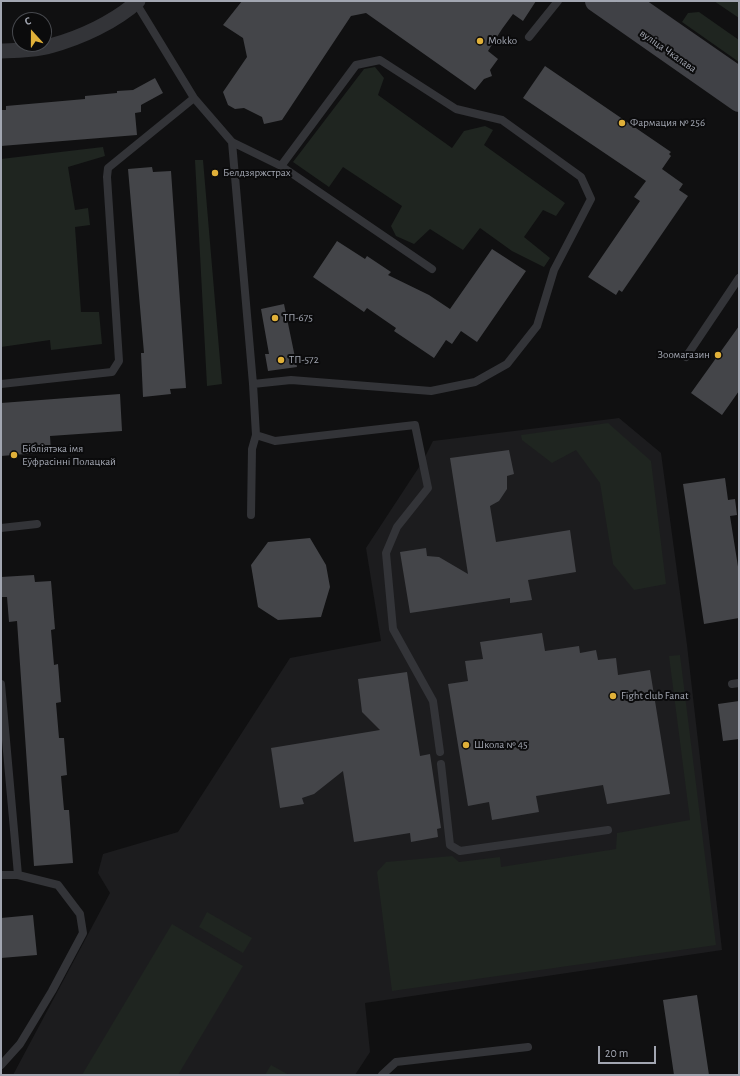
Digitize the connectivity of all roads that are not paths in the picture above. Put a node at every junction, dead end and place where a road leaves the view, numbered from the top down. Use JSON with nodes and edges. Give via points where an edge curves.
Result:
{"nodes":[{"id":1,"x":558,"y":1,"type":"edge"},
{"id":2,"x":596,"y":1,"type":"edge"},
{"id":3,"x":137,"y":2,"type":"edge"},
{"id":4,"x":625,"y":5,"type":"edge"},
{"id":5,"x":529,"y":37,"type":"dead end"},
{"id":6,"x":1,"y":51,"type":"edge"},
{"id":7,"x":739,"y":78,"type":"edge"},
{"id":8,"x":194,"y":98,"type":"junction"},
{"id":9,"x":739,"y":101,"type":"edge"},
{"id":10,"x":232,"y":142,"type":"junction"},
{"id":11,"x":281,"y":166,"type":"junction"},
{"id":12,"x":432,"y":269,"type":"dead end"},
{"id":13,"x":739,"y":278,"type":"edge"},
{"id":14,"x":686,"y":357,"type":"dead end"},
{"id":15,"x":1,"y":384,"type":"edge"},
{"id":16,"x":253,"y":384,"type":"junction"},
{"id":17,"x":256,"y":435,"type":"junction"},
{"id":18,"x":252,"y":515,"type":"dead end"},
{"id":19,"x":37,"y":524,"type":"dead end"},
{"id":20,"x":1,"y":528,"type":"edge"},
{"id":21,"x":1,"y":684,"type":"edge"},
{"id":22,"x":440,"y":752,"type":"dead end"},
{"id":23,"x":441,"y":764,"type":"dead end"},
{"id":24,"x":608,"y":830,"type":"dead end"},
{"id":25,"x":18,"y":874,"type":"junction"},
{"id":26,"x":1,"y":875,"type":"edge"},
{"id":27,"x":528,"y":1046,"type":"dead end"},
{"id":28,"x":1,"y":1065,"type":"edge"},
{"id":29,"x":382,"y":1075,"type":"edge"}],
"edges":[{"from":1,"to":5,"type":"lane"},
{"from":2,"to":4,"type":"main road","name":"вуліца Чкалава"},
{"from":3,"to":6,"type":"street","via":[[76,38],[49,47]]},
{"from":3,"to":8,"type":"lane"},
{"from":4,"to":7,"type":"main road","name":"вуліца Чкалава"},
{"from":4,"to":9,"type":"main road","name":"вуліца Чкалава"},
{"from":8,"to":10,"type":"lane"},
{"from":8,"to":15,"type":"lane","via":[[108,168],[119,361],[112,372]]},
{"from":10,"to":11,"type":"lane"},
{"from":10,"to":16,"type":"lane"},
{"from":11,"to":12,"type":"lane"},
{"from":11,"to":16,"type":"lane","via":[[356,65],[380,60],[456,109],[502,120],[581,177],[591,199],[554,270],[537,326],[507,364],[475,382],[431,391],[291,380]]},
{"from":13,"to":14,"type":"lane"},
{"from":16,"to":17,"type":"lane"},
{"from":17,"to":18,"type":"lane","via":[[252,449]]},
{"from":17,"to":22,"type":"lane","via":[[275,440],[415,425],[428,488],[397,527],[386,554],[393,629],[433,701]]},
{"from":19,"to":20,"type":"lane"},
{"from":21,"to":25,"type":"lane"},
{"from":23,"to":24,"type":"lane","via":[[450,845],[460,851]]},
{"from":25,"to":26,"type":"lane"},
{"from":25,"to":28,"type":"lane","via":[[58,885],[80,914],[83,933],[20,1044]]},
{"from":27,"to":29,"type":"lane","via":[[396,1062]]}]}
